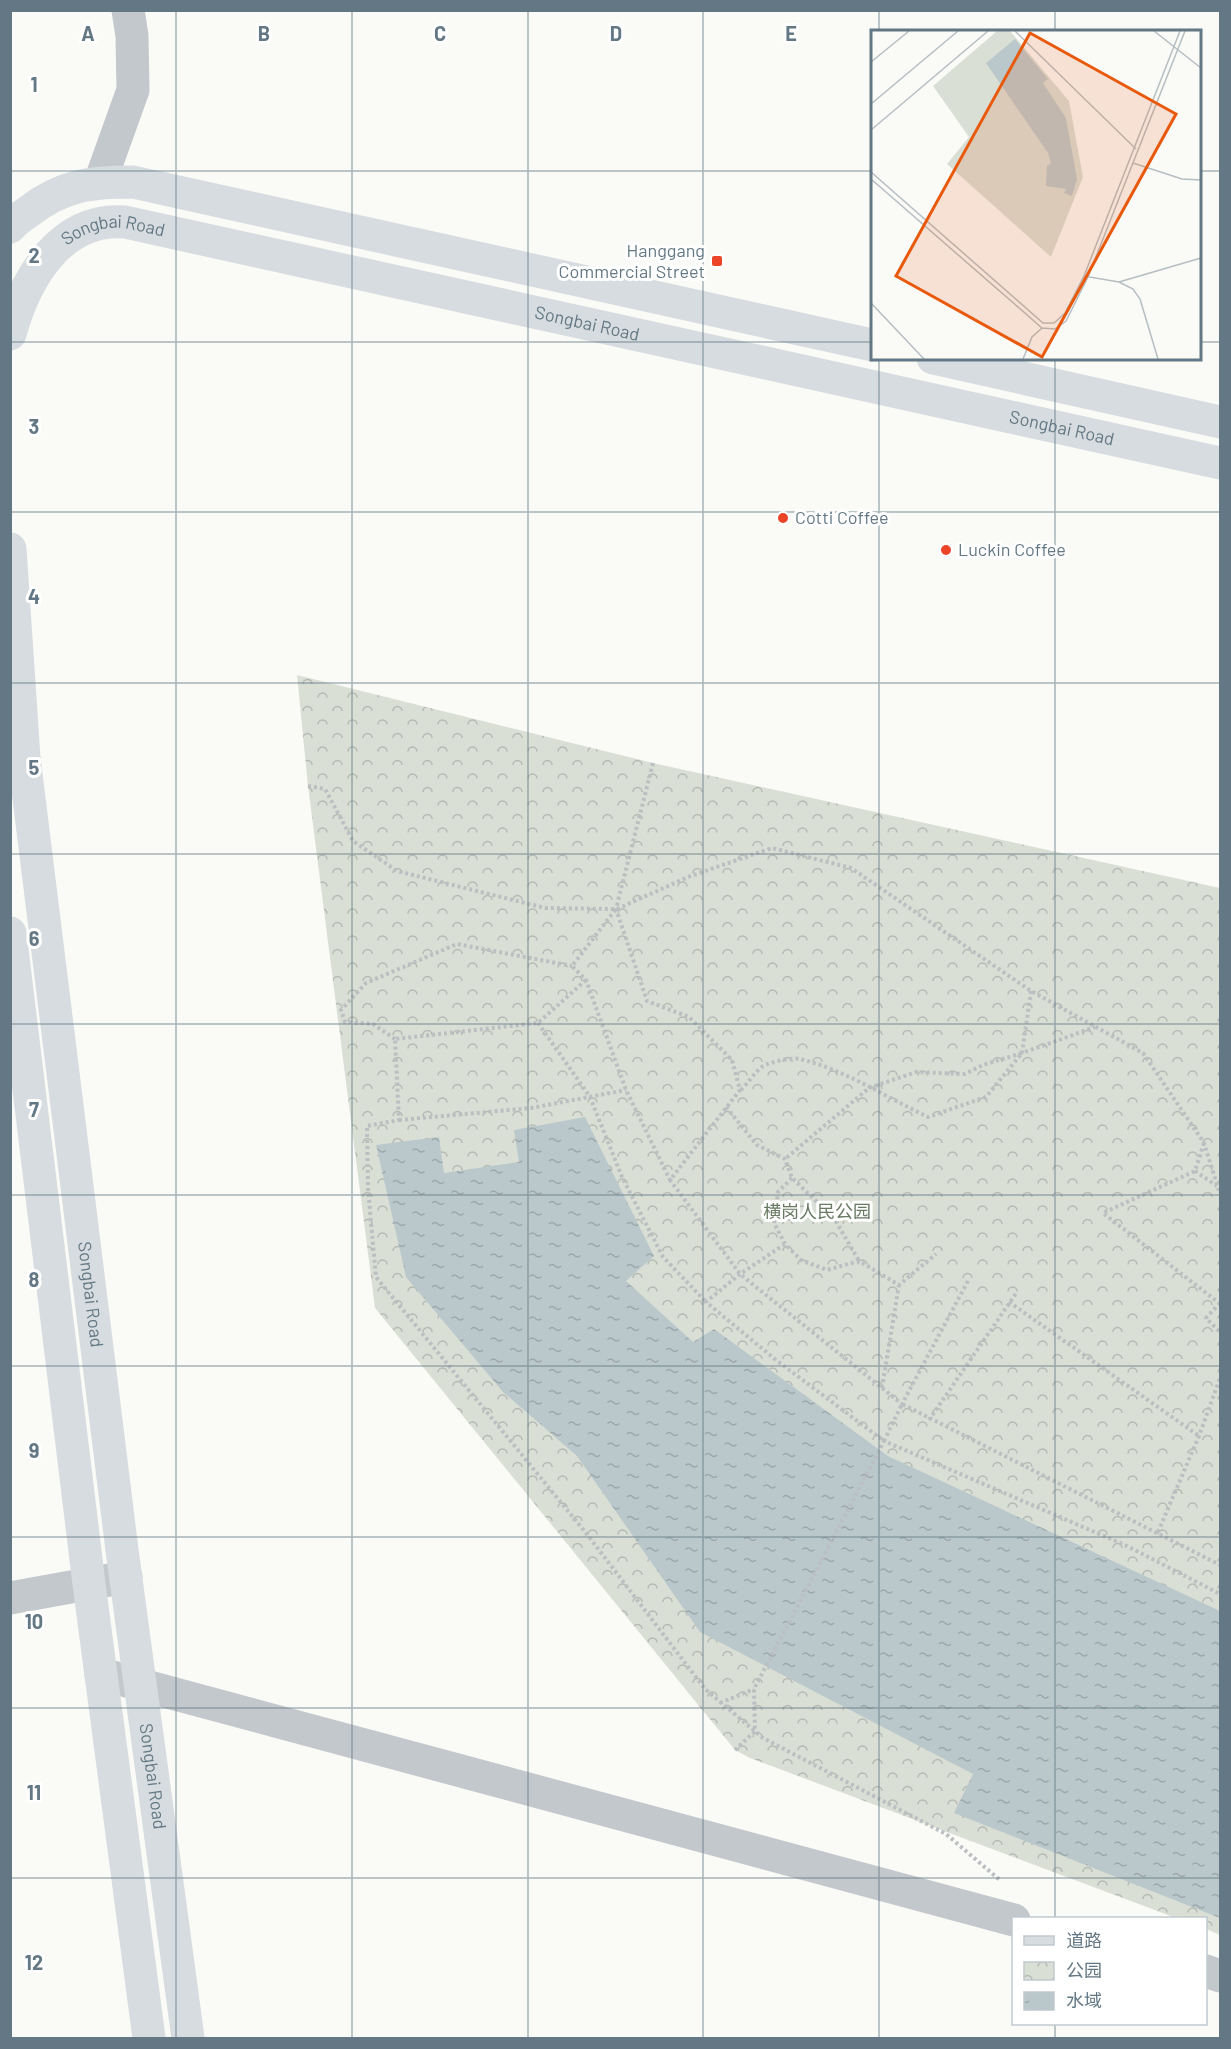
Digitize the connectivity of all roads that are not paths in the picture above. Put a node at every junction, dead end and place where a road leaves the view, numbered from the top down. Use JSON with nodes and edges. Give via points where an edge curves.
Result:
{"nodes":[{"id":1,"x":128,"y":10,"type":"edge"},
{"id":2,"x":100,"y":182,"type":"junction"},
{"id":3,"x":10,"y":227,"type":"edge"},
{"id":4,"x":10,"y":334,"type":"edge"},
{"id":5,"x":871,"y":345,"type":"edge"},
{"id":6,"x":942,"y":360,"type":"edge"},
{"id":7,"x":1221,"y":422,"type":"edge"},
{"id":8,"x":1221,"y":463,"type":"edge"},
{"id":9,"x":10,"y":549,"type":"edge"},
{"id":10,"x":15,"y":675,"type":"edge"},
{"id":11,"x":10,"y":933,"type":"edge"},
{"id":12,"x":126,"y":1577,"type":"junction"},
{"id":13,"x":89,"y":1584,"type":"junction"},
{"id":14,"x":10,"y":1598,"type":"edge"},
{"id":15,"x":101,"y":1674,"type":"junction"},
{"id":16,"x":141,"y":1683,"type":"junction"},
{"id":17,"x":1012,"y":1919,"type":"edge"},
{"id":18,"x":149,"y":2038,"type":"edge"},
{"id":19,"x":188,"y":2038,"type":"edge"}],
"edges":[{"from":1,"to":2,"type":"street","via":[[133,90]]},
{"from":2,"to":3,"type":"main road","via":[[68,188],[41,201]]},
{"from":2,"to":5,"type":"main road","via":[[133,182]]},
{"from":4,"to":8,"type":"main road","name":"Songbai Road","via":[[30,285],[60,243],[85,227],[125,222]]},
{"from":6,"to":7,"type":"main road"},
{"from":9,"to":10,"type":"main road","name":"Songbai Road"},
{"from":10,"to":12,"type":"main road","name":"Songbai Road"},
{"from":11,"to":13,"type":"main road","name":"Songbai Road"},
{"from":12,"to":13,"type":"street"},
{"from":12,"to":16,"type":"main road","name":"Songbai Road"},
{"from":13,"to":14,"type":"street"},
{"from":13,"to":15,"type":"main road","name":"Songbai Road"},
{"from":15,"to":16,"type":"street"},
{"from":15,"to":18,"type":"main road","name":"Songbai Road"},
{"from":16,"to":17,"type":"street"},
{"from":16,"to":19,"type":"main road","name":"Songbai Road"}]}
